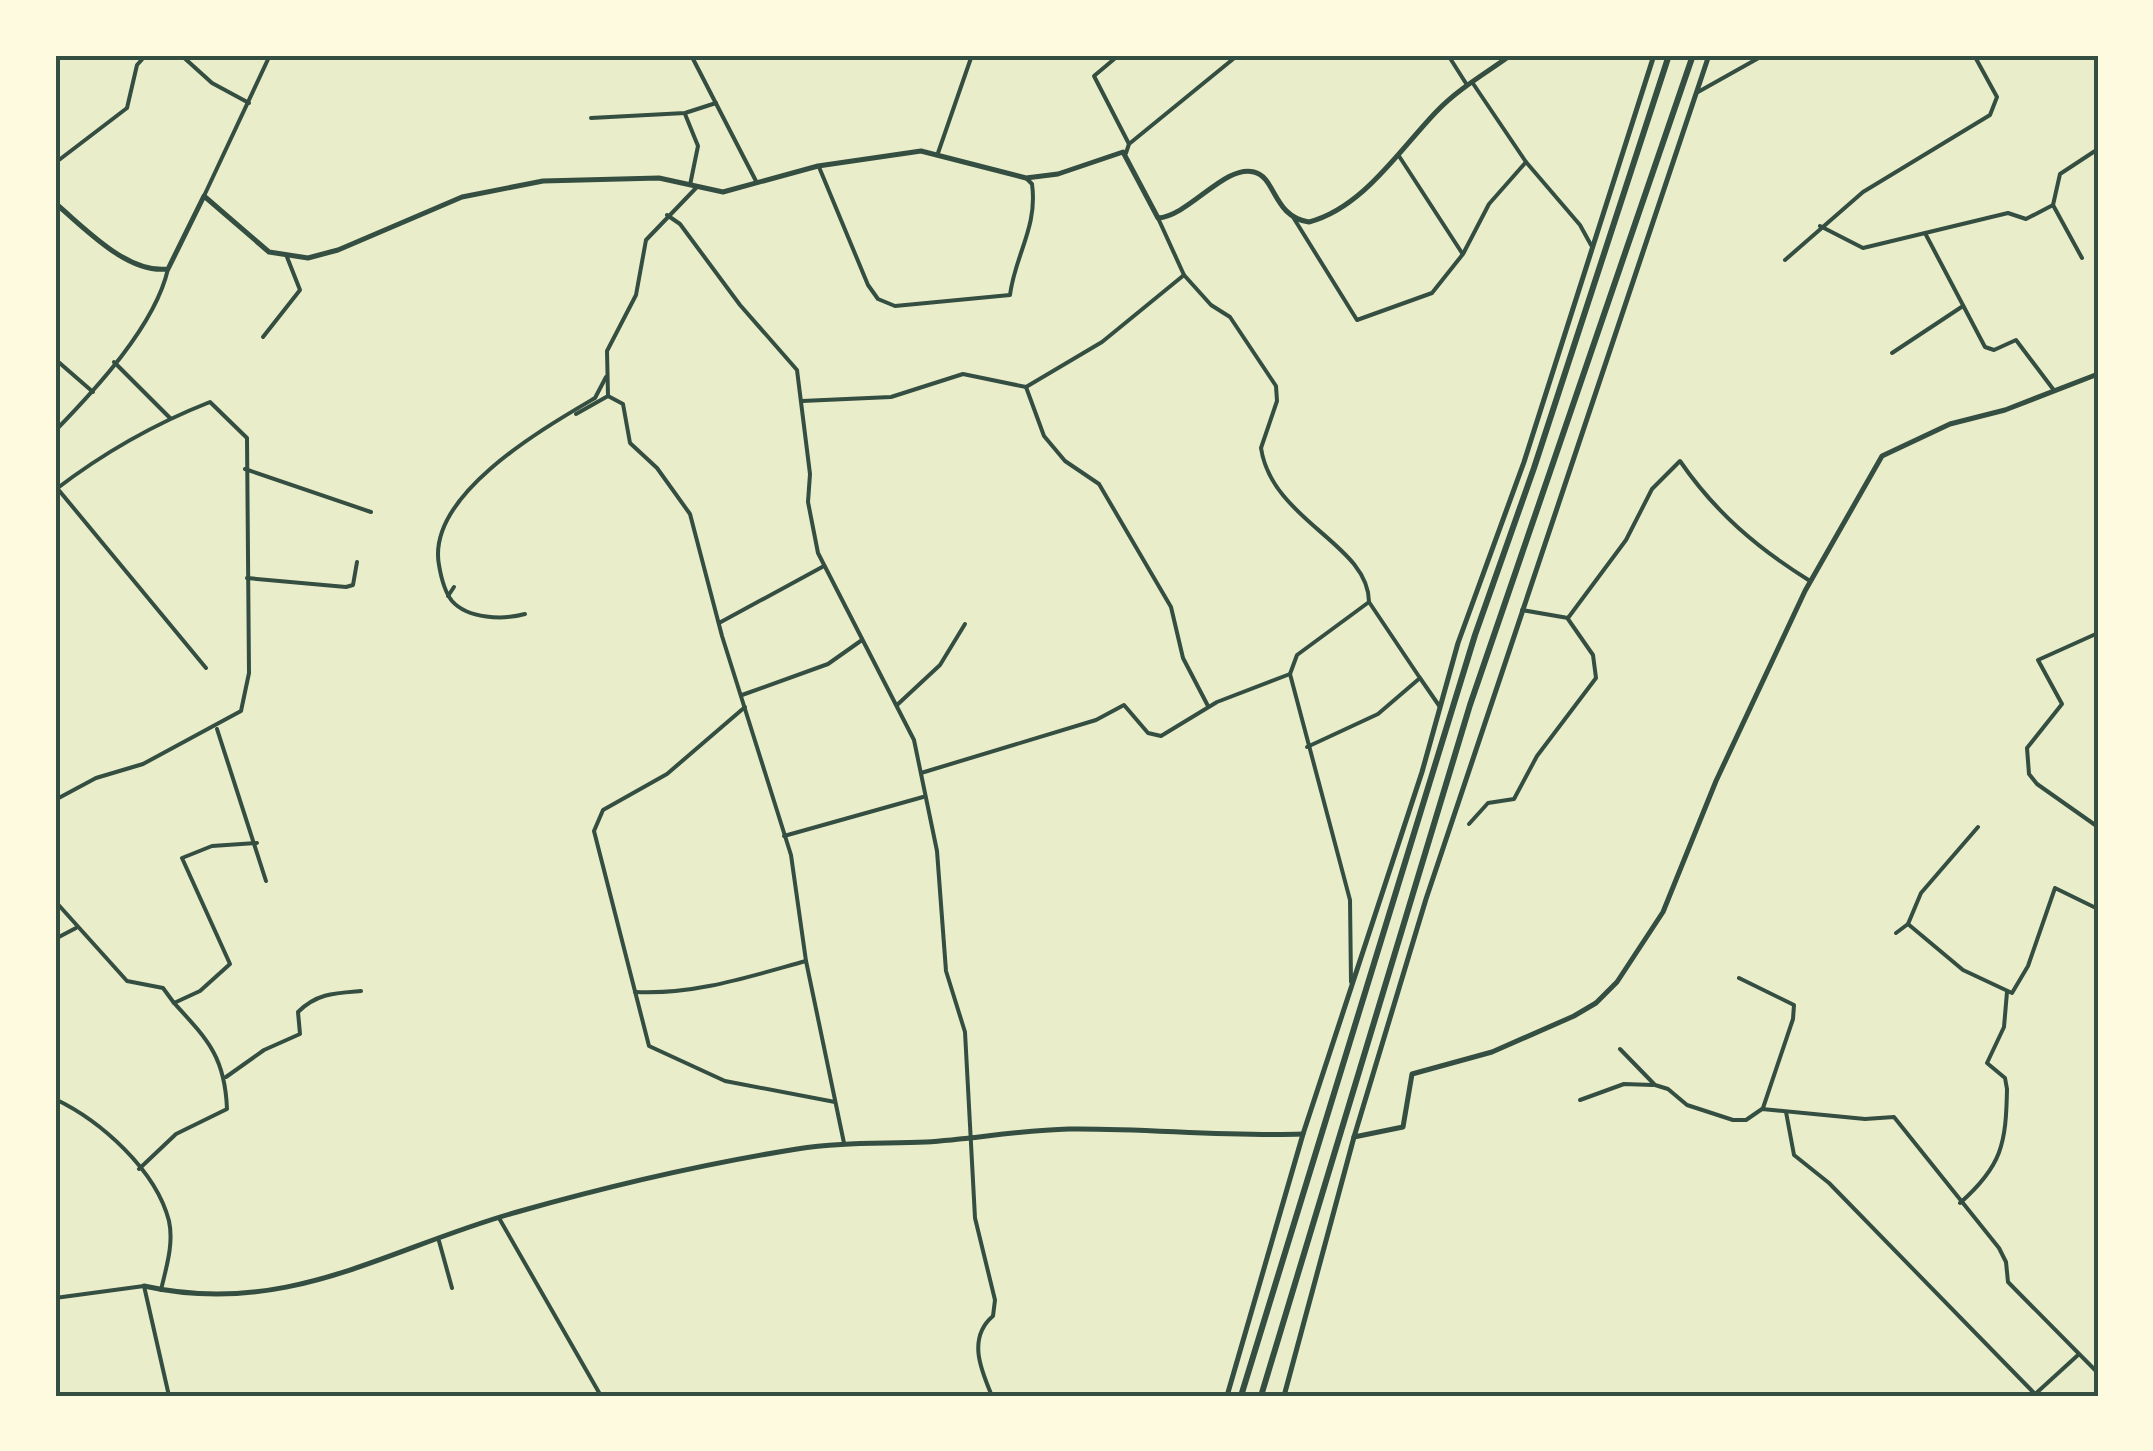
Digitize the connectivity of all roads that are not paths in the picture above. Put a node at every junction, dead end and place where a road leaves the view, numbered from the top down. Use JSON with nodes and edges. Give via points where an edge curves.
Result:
{"nodes":[{"id":1,"x":146,"y":55,"type":"edge"},
{"id":2,"x":181,"y":55,"type":"edge"},
{"id":3,"x":270,"y":55,"type":"edge"},
{"id":4,"x":691,"y":55,"type":"edge"},
{"id":5,"x":972,"y":55,"type":"edge"},
{"id":6,"x":1118,"y":55,"type":"edge"},
{"id":7,"x":1238,"y":55,"type":"edge"},
{"id":8,"x":1448,"y":55,"type":"edge"},
{"id":9,"x":1511,"y":55,"type":"edge"},
{"id":10,"x":1669,"y":55,"type":"edge"},
{"id":11,"x":1693,"y":55,"type":"edge"},
{"id":12,"x":1710,"y":55,"type":"edge"},
{"id":13,"x":1764,"y":55,"type":"edge"},
{"id":14,"x":1974,"y":55,"type":"edge"},
{"id":15,"x":1653,"y":56,"type":"edge"},
{"id":16,"x":1470,"y":84,"type":"junction"},
{"id":17,"x":1698,"y":92,"type":"junction"},
{"id":18,"x":249,"y":103,"type":"junction"},
{"id":19,"x":716,"y":103,"type":"junction"},
{"id":20,"x":685,"y":113,"type":"junction"},
{"id":21,"x":591,"y":118,"type":"dead end"},
{"id":22,"x":1130,"y":144,"type":"junction"},
{"id":23,"x":2098,"y":149,"type":"edge"},
{"id":24,"x":938,"y":152,"type":"junction"},
{"id":25,"x":1126,"y":153,"type":"junction"},
{"id":26,"x":1399,"y":156,"type":"junction"},
{"id":27,"x":1526,"y":162,"type":"junction"},
{"id":28,"x":55,"y":163,"type":"edge"},
{"id":29,"x":818,"y":166,"type":"junction"},
{"id":30,"x":1026,"y":178,"type":"junction"},
{"id":31,"x":757,"y":183,"type":"junction"},
{"id":32,"x":693,"y":187,"type":"junction"},
{"id":33,"x":204,"y":196,"type":"junction"},
{"id":34,"x":55,"y":203,"type":"edge"},
{"id":35,"x":2053,"y":205,"type":"junction"},
{"id":36,"x":667,"y":215,"type":"junction"},
{"id":37,"x":1158,"y":218,"type":"junction"},
{"id":38,"x":1293,"y":218,"type":"junction"},
{"id":39,"x":1820,"y":226,"type":"junction"},
{"id":40,"x":1925,"y":233,"type":"junction"},
{"id":41,"x":1591,"y":245,"type":"junction"},
{"id":42,"x":1462,"y":254,"type":"junction"},
{"id":43,"x":286,"y":258,"type":"junction"},
{"id":44,"x":2082,"y":258,"type":"dead end"},
{"id":45,"x":1785,"y":260,"type":"dead end"},
{"id":46,"x":168,"y":270,"type":"junction"},
{"id":47,"x":1184,"y":276,"type":"junction"},
{"id":48,"x":1963,"y":306,"type":"junction"},
{"id":49,"x":263,"y":337,"type":"dead end"},
{"id":50,"x":1892,"y":353,"type":"dead end"},
{"id":51,"x":55,"y":358,"type":"edge"},
{"id":52,"x":114,"y":362,"type":"junction"},
{"id":53,"x":2098,"y":374,"type":"edge"},
{"id":54,"x":606,"y":377,"type":"junction"},
{"id":55,"x":1026,"y":386,"type":"junction"},
{"id":56,"x":2054,"y":391,"type":"junction"},
{"id":57,"x":93,"y":392,"type":"junction"},
{"id":58,"x":608,"y":396,"type":"junction"},
{"id":59,"x":802,"y":400,"type":"junction"},
{"id":60,"x":572,"y":415,"type":"junction"},
{"id":61,"x":170,"y":418,"type":"junction"},
{"id":62,"x":55,"y":431,"type":"edge"},
{"id":63,"x":246,"y":468,"type":"junction"},
{"id":64,"x":56,"y":489,"type":"edge"},
{"id":65,"x":370,"y":512,"type":"dead end"},
{"id":66,"x":358,"y":562,"type":"dead end"},
{"id":67,"x":824,"y":566,"type":"junction"},
{"id":68,"x":246,"y":578,"type":"junction"},
{"id":69,"x":1810,"y":581,"type":"junction"},
{"id":70,"x":454,"y":588,"type":"dead end"},
{"id":71,"x":448,"y":596,"type":"junction"},
{"id":72,"x":1368,"y":602,"type":"junction"},
{"id":73,"x":1522,"y":610,"type":"junction"},
{"id":74,"x":525,"y":614,"type":"dead end"},
{"id":75,"x":1568,"y":618,"type":"junction"},
{"id":76,"x":719,"y":623,"type":"junction"},
{"id":77,"x":965,"y":624,"type":"dead end"},
{"id":78,"x":2098,"y":633,"type":"edge"},
{"id":79,"x":862,"y":640,"type":"junction"},
{"id":80,"x":206,"y":668,"type":"dead end"},
{"id":81,"x":1290,"y":674,"type":"junction"},
{"id":82,"x":1420,"y":678,"type":"junction"},
{"id":83,"x":742,"y":695,"type":"junction"},
{"id":84,"x":897,"y":705,"type":"junction"},
{"id":85,"x":1208,"y":706,"type":"junction"},
{"id":86,"x":745,"y":707,"type":"junction"},
{"id":87,"x":1440,"y":707,"type":"junction"},
{"id":88,"x":216,"y":727,"type":"junction"},
{"id":89,"x":1307,"y":746,"type":"junction"},
{"id":90,"x":921,"y":773,"type":"junction"},
{"id":91,"x":924,"y":797,"type":"junction"},
{"id":92,"x":55,"y":800,"type":"edge"},
{"id":93,"x":1469,"y":824,"type":"dead end"},
{"id":94,"x":1978,"y":827,"type":"dead end"},
{"id":95,"x":2098,"y":827,"type":"edge"},
{"id":96,"x":784,"y":836,"type":"junction"},
{"id":97,"x":257,"y":843,"type":"junction"},
{"id":98,"x":266,"y":881,"type":"dead end"},
{"id":99,"x":55,"y":901,"type":"edge"},
{"id":100,"x":2098,"y":909,"type":"edge"},
{"id":101,"x":1908,"y":924,"type":"junction"},
{"id":102,"x":76,"y":928,"type":"junction"},
{"id":103,"x":1896,"y":933,"type":"dead end"},
{"id":104,"x":55,"y":939,"type":"edge"},
{"id":105,"x":806,"y":961,"type":"junction"},
{"id":106,"x":1739,"y":978,"type":"dead end"},
{"id":107,"x":1351,"y":983,"type":"junction"},
{"id":108,"x":361,"y":991,"type":"dead end"},
{"id":109,"x":2007,"y":991,"type":"junction"},
{"id":110,"x":634,"y":992,"type":"junction"},
{"id":111,"x":174,"y":1003,"type":"junction"},
{"id":112,"x":1620,"y":1050,"type":"dead end"},
{"id":113,"x":226,"y":1077,"type":"junction"},
{"id":114,"x":1655,"y":1085,"type":"junction"},
{"id":115,"x":55,"y":1099,"type":"edge"},
{"id":116,"x":1580,"y":1100,"type":"dead end"},
{"id":117,"x":835,"y":1102,"type":"junction"},
{"id":118,"x":1762,"y":1110,"type":"junction"},
{"id":119,"x":1786,"y":1112,"type":"junction"},
{"id":120,"x":1302,"y":1134,"type":"junction"},
{"id":121,"x":1354,"y":1138,"type":"junction"},
{"id":122,"x":970,"y":1140,"type":"junction"},
{"id":123,"x":845,"y":1146,"type":"junction"},
{"id":124,"x":140,"y":1169,"type":"junction"},
{"id":125,"x":1960,"y":1203,"type":"junction"},
{"id":126,"x":499,"y":1218,"type":"junction"},
{"id":127,"x":439,"y":1241,"type":"junction"},
{"id":128,"x":144,"y":1286,"type":"junction"},
{"id":129,"x":452,"y":1288,"type":"dead end"},
{"id":130,"x":161,"y":1290,"type":"junction"},
{"id":131,"x":55,"y":1298,"type":"edge"},
{"id":132,"x":2078,"y":1356,"type":"junction"},
{"id":133,"x":2098,"y":1373,"type":"edge"},
{"id":134,"x":2034,"y":1395,"type":"edge"},
{"id":135,"x":169,"y":1396,"type":"edge"},
{"id":136,"x":602,"y":1396,"type":"edge"},
{"id":137,"x":992,"y":1396,"type":"edge"},
{"id":138,"x":1227,"y":1396,"type":"edge"},
{"id":139,"x":1241,"y":1396,"type":"edge"},
{"id":140,"x":1261,"y":1396,"type":"edge"},
{"id":141,"x":1284,"y":1396,"type":"edge"}],
"edges":[{"from":1,"to":28,"type":"street","via":[[126,108]]},
{"from":2,"to":18,"type":"street"},
{"from":3,"to":18,"type":"street"},
{"from":4,"to":19,"type":"street"},
{"from":5,"to":24,"type":"street"},
{"from":6,"to":22,"type":"street","via":[[1094,76]]},
{"from":7,"to":22,"type":"street"},
{"from":8,"to":16,"type":"street"},
{"from":9,"to":16,"type":"main road"},
{"from":10,"to":139,"type":"highway","via":[[1475,635]]},
{"from":11,"to":140,"type":"highway","via":[[1470,706]]},
{"from":12,"to":17,"type":"main road"},
{"from":13,"to":17,"type":"street"},
{"from":14,"to":39,"type":"street","via":[[1997,97],[1990,115],[1862,192]]},
{"from":15,"to":41,"type":"main road"},
{"from":16,"to":26,"type":"main road"},
{"from":16,"to":27,"type":"street"},
{"from":17,"to":73,"type":"main road"},
{"from":18,"to":33,"type":"street"},
{"from":19,"to":20,"type":"street"},
{"from":19,"to":31,"type":"street"},
{"from":20,"to":21,"type":"street"},
{"from":20,"to":32,"type":"street","via":[[698,146]]},
{"from":22,"to":25,"type":"street"},
{"from":23,"to":35,"type":"street","via":[[2060,174]]},
{"from":24,"to":29,"type":"main road"},
{"from":24,"to":30,"type":"main road"},
{"from":25,"to":30,"type":"main road"},
{"from":25,"to":37,"type":"main road"},
{"from":26,"to":38,"type":"main road","via":[[1320,219]]},
{"from":26,"to":42,"type":"street"},
{"from":27,"to":41,"type":"street"},
{"from":27,"to":42,"type":"street","via":[[1489,204]]},
{"from":29,"to":30,"type":"street","via":[[868,286],[878,300],[896,306],[1010,295],[1033,218]]},
{"from":29,"to":31,"type":"main road"},
{"from":31,"to":32,"type":"main road","via":[[723,192]]},
{"from":32,"to":36,"type":"street"},
{"from":32,"to":43,"type":"main road","via":[[659,178],[543,180],[462,197],[338,250]]},
{"from":33,"to":43,"type":"main road","via":[[269,252]]},
{"from":33,"to":46,"type":"main road"},
{"from":34,"to":46,"type":"main road","via":[[128,261]]},
{"from":35,"to":40,"type":"street","via":[[2026,219],[2008,213]]},
{"from":35,"to":44,"type":"street"},
{"from":36,"to":54,"type":"street","via":[[646,240],[636,295],[606,351]]},
{"from":36,"to":59,"type":"street","via":[[797,370]]},
{"from":37,"to":38,"type":"main road","via":[[1252,171]]},
{"from":37,"to":47,"type":"street"},
{"from":38,"to":42,"type":"street","via":[[1357,320],[1432,293]]},
{"from":39,"to":40,"type":"street","via":[[1863,248]]},
{"from":39,"to":45,"type":"street"},
{"from":40,"to":48,"type":"street"},
{"from":41,"to":87,"type":"main road"},
{"from":43,"to":49,"type":"street","via":[[300,290]]},
{"from":46,"to":52,"type":"street","via":[[153,309]]},
{"from":47,"to":55,"type":"street","via":[[1102,342]]},
{"from":47,"to":72,"type":"street","via":[[1230,317],[1269,372],[1277,401],[1264,430],[1263,463],[1298,516],[1359,570]]},
{"from":48,"to":50,"type":"street"},
{"from":48,"to":56,"type":"street","via":[[1984,347],[1994,350],[2016,340]]},
{"from":51,"to":57,"type":"street"},
{"from":52,"to":57,"type":"street"},
{"from":52,"to":61,"type":"street"},
{"from":53,"to":56,"type":"main road"},
{"from":54,"to":58,"type":"street"},
{"from":54,"to":60,"type":"street","via":[[599,394]]},
{"from":55,"to":59,"type":"street","via":[[962,374],[891,397]]},
{"from":55,"to":85,"type":"street","via":[[1044,436],[1099,484],[1171,607],[1183,658]]},
{"from":56,"to":69,"type":"main road","via":[[1950,424],[1882,456]]},
{"from":57,"to":62,"type":"street"},
{"from":58,"to":60,"type":"street"},
{"from":58,"to":76,"type":"street","via":[[623,404],[630,444],[690,514]]},
{"from":59,"to":67,"type":"street","via":[[808,502]]},
{"from":60,"to":71,"type":"street","via":[[460,495],[437,557]]},
{"from":61,"to":63,"type":"street","via":[[210,402],[219,406],[247,438]]},
{"from":61,"to":64,"type":"street"},
{"from":63,"to":65,"type":"street"},
{"from":63,"to":68,"type":"street"},
{"from":64,"to":80,"type":"street"},
{"from":66,"to":68,"type":"street","via":[[353,584],[346,587]]},
{"from":67,"to":76,"type":"street"},
{"from":67,"to":79,"type":"street"},
{"from":68,"to":88,"type":"street","via":[[247,691],[241,710]]},
{"from":69,"to":75,"type":"street","via":[[1722,516],[1680,461],[1652,489],[1626,540]]},
{"from":69,"to":121,"type":"main road","via":[[1663,912],[1617,982],[1574,1016],[1492,1052],[1419,1070],[1410,1080],[1402,1127]]},
{"from":70,"to":71,"type":"street"},
{"from":71,"to":74,"type":"street","via":[[470,614]]},
{"from":72,"to":81,"type":"street","via":[[1296,654]]},
{"from":72,"to":82,"type":"street"},
{"from":73,"to":75,"type":"street"},
{"from":73,"to":121,"type":"main road"},
{"from":75,"to":93,"type":"street","via":[[1592,655],[1596,678],[1537,756],[1514,799],[1488,802]]},
{"from":76,"to":83,"type":"street"},
{"from":77,"to":84,"type":"street","via":[[940,665]]},
{"from":78,"to":95,"type":"street","via":[[2038,660],[2062,704],[2027,748],[2029,774]]},
{"from":79,"to":83,"type":"street","via":[[828,664]]},
{"from":79,"to":84,"type":"street"},
{"from":81,"to":85,"type":"street"},
{"from":81,"to":89,"type":"street"},
{"from":82,"to":87,"type":"street"},
{"from":82,"to":89,"type":"street","via":[[1378,714]]},
{"from":83,"to":86,"type":"street"},
{"from":84,"to":90,"type":"street"},
{"from":85,"to":90,"type":"street","via":[[1153,736],[1124,705],[1096,720]]},
{"from":86,"to":96,"type":"street"},
{"from":86,"to":110,"type":"street","via":[[667,774],[603,810],[594,831]]},
{"from":87,"to":107,"type":"main road"},
{"from":88,"to":92,"type":"street"},
{"from":88,"to":97,"type":"street"},
{"from":89,"to":107,"type":"street","via":[[1350,900]]},
{"from":90,"to":91,"type":"street"},
{"from":91,"to":96,"type":"street"},
{"from":91,"to":122,"type":"street","via":[[936,851],[946,971],[966,1032]]},
{"from":94,"to":101,"type":"street","via":[[1921,893]]},
{"from":96,"to":105,"type":"street","via":[[798,882]]},
{"from":97,"to":98,"type":"street"},
{"from":97,"to":111,"type":"street","via":[[212,846],[182,858],[230,964],[200,992]]},
{"from":99,"to":102,"type":"street"},
{"from":100,"to":109,"type":"street","via":[[2055,888],[2018,988]]},
{"from":101,"to":103,"type":"street"},
{"from":101,"to":109,"type":"street","via":[[1963,970]]},
{"from":102,"to":104,"type":"street"},
{"from":102,"to":111,"type":"street","via":[[127,981],[163,988]]},
{"from":105,"to":110,"type":"street","via":[[718,986]]},
{"from":105,"to":117,"type":"street"},
{"from":106,"to":118,"type":"street","via":[[1794,1005]]},
{"from":107,"to":120,"type":"main road"},
{"from":108,"to":113,"type":"street","via":[[308,1002],[298,1012],[300,1034]]},
{"from":109,"to":125,"type":"street","via":[[2004,1027],[1986,1063],[2007,1089],[1999,1158]]},
{"from":110,"to":117,"type":"street","via":[[648,1046],[725,1081]]},
{"from":111,"to":113,"type":"street","via":[[201,1028]]},
{"from":112,"to":114,"type":"street"},
{"from":113,"to":124,"type":"street","via":[[225,1113],[176,1134]]},
{"from":114,"to":116,"type":"street","via":[[1624,1084]]},
{"from":114,"to":118,"type":"street","via":[[1687,1106],[1733,1120]]},
{"from":115,"to":124,"type":"street","via":[[108,1134]]},
{"from":117,"to":123,"type":"street"},
{"from":118,"to":119,"type":"street"},
{"from":119,"to":125,"type":"street","via":[[1894,1117]]},
{"from":119,"to":134,"type":"street","via":[[1794,1155]]},
{"from":120,"to":122,"type":"main road","via":[[1066,1129]]},
{"from":120,"to":138,"type":"main road"},
{"from":121,"to":141,"type":"main road"},
{"from":122,"to":123,"type":"main road"},
{"from":122,"to":137,"type":"street","via":[[975,1218],[995,1300],[977,1344]]},
{"from":123,"to":126,"type":"main road","via":[[736,1159]]},
{"from":124,"to":130,"type":"street","via":[[169,1222]]},
{"from":125,"to":132,"type":"street","via":[[1999,1248],[2008,1282]]},
{"from":126,"to":127,"type":"main road"},
{"from":126,"to":136,"type":"street"},
{"from":127,"to":129,"type":"street"},
{"from":127,"to":130,"type":"main road","via":[[361,1270],[272,1291]]},
{"from":128,"to":130,"type":"main road"},
{"from":128,"to":131,"type":"street"},
{"from":128,"to":135,"type":"street"},
{"from":132,"to":133,"type":"street"},
{"from":132,"to":134,"type":"street"}]}
